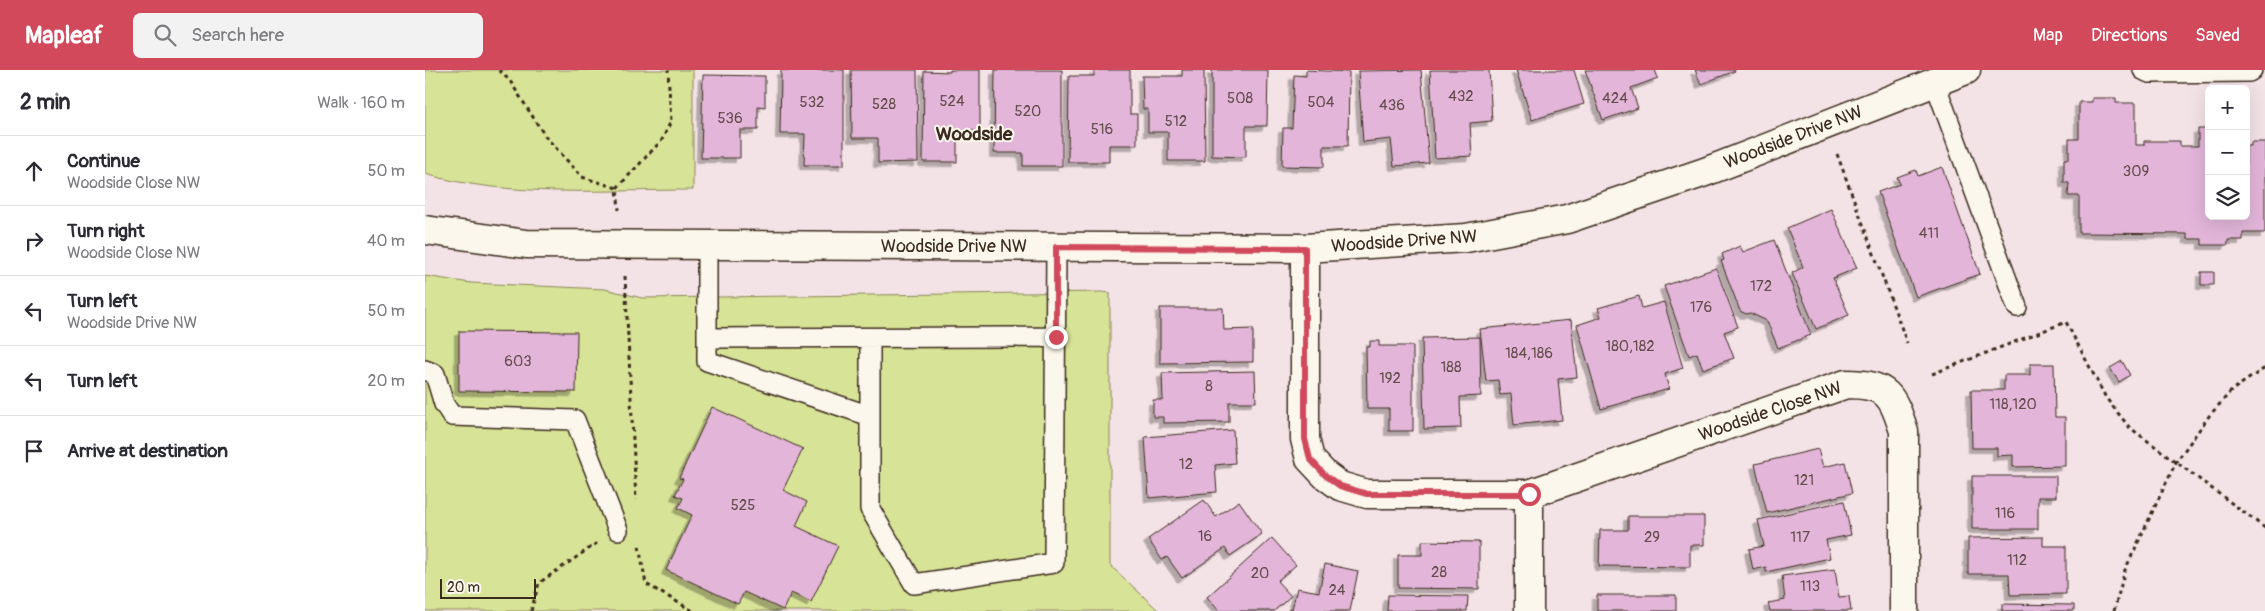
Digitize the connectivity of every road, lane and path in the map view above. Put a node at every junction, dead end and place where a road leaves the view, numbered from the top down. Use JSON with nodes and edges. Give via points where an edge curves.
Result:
{"nodes":[{"id":1,"x":499,"y":70,"type":"edge"},
{"id":2,"x":668,"y":70,"type":"edge"},
{"id":3,"x":1966,"y":70,"type":"edge"},
{"id":4,"x":2143,"y":70,"type":"edge"},
{"id":5,"x":2252,"y":70,"type":"edge"},
{"id":6,"x":1935,"y":82,"type":"junction"},
{"id":7,"x":1837,"y":154,"type":"dead end"},
{"id":8,"x":617,"y":188,"type":"junction"},
{"id":9,"x":619,"y":210,"type":"dead end"},
{"id":10,"x":425,"y":230,"type":"edge"},
{"id":11,"x":707,"y":245,"type":"junction"},
{"id":12,"x":1056,"y":247,"type":"junction"},
{"id":13,"x":1305,"y":248,"type":"junction"},
{"id":14,"x":625,"y":276,"type":"dead end"},
{"id":15,"x":2017,"y":307,"type":"dead end"},
{"id":16,"x":1056,"y":337,"type":"junction"},
{"id":17,"x":707,"y":338,"type":"junction"},
{"id":18,"x":870,"y":338,"type":"junction"},
{"id":19,"x":1907,"y":343,"type":"dead end"},
{"id":20,"x":2265,"y":368,"type":"edge"},
{"id":21,"x":425,"y":370,"type":"edge"},
{"id":22,"x":1932,"y":374,"type":"dead end"},
{"id":23,"x":870,"y":416,"type":"junction"},
{"id":24,"x":2175,"y":462,"type":"junction"},
{"id":25,"x":1529,"y":494,"type":"junction"},
{"id":26,"x":2265,"y":528,"type":"edge"},
{"id":27,"x":618,"y":530,"type":"junction"},
{"id":28,"x":638,"y":544,"type":"dead end"},
{"id":29,"x":531,"y":611,"type":"edge"},
{"id":30,"x":693,"y":611,"type":"edge"},
{"id":31,"x":1529,"y":611,"type":"edge"},
{"id":32,"x":1904,"y":611,"type":"edge"},
{"id":33,"x":2114,"y":611,"type":"edge"}],
"edges":[{"from":1,"to":8,"type":"path","via":[[510,81],[545,136],[582,177]]},
{"from":2,"to":8,"type":"path","via":[[671,121],[662,140]]},
{"from":3,"to":6,"type":"street","name":"Woodside Drive NW"},
{"from":4,"to":5,"type":"lane","via":[[2149,73]]},
{"from":6,"to":13,"type":"street","name":"Woodside Drive NW","via":[[1705,172],[1567,219],[1466,238]]},
{"from":6,"to":15,"type":"lane"},
{"from":7,"to":19,"type":"path"},
{"from":8,"to":9,"type":"path"},
{"from":10,"to":11,"type":"street","name":"Woodside Drive NW","via":[[526,244]]},
{"from":11,"to":12,"type":"street","name":"Woodside Drive NW"},
{"from":11,"to":17,"type":"lane"},
{"from":12,"to":13,"type":"street","name":"Woodside Drive NW"},
{"from":12,"to":16,"type":"lane"},
{"from":13,"to":25,"type":"street","name":"Woodside Close NW","via":[[1305,439],[1310,459],[1340,486],[1367,494]]},
{"from":14,"to":27,"type":"path","via":[[637,517]]},
{"from":16,"to":18,"type":"lane"},
{"from":16,"to":23,"type":"lane","via":[[1054,563],[915,584],[870,509]]},
{"from":17,"to":18,"type":"lane"},
{"from":17,"to":23,"type":"lane","via":[[707,361]]},
{"from":18,"to":23,"type":"lane"},
{"from":20,"to":24,"type":"path","via":[[2232,390]]},
{"from":21,"to":27,"type":"lane","via":[[435,374],[444,404],[452,416],[575,420]]},
{"from":22,"to":24,"type":"path","via":[[2066,322],[2106,398],[2129,427]]},
{"from":24,"to":26,"type":"path"},
{"from":24,"to":33,"type":"path","via":[[2125,570]]},
{"from":25,"to":31,"type":"street"},
{"from":25,"to":32,"type":"street","name":"Woodside Close NW","via":[[1846,384],[1865,384],[1885,391],[1905,431]]},
{"from":27,"to":29,"type":"path","via":[[539,583]]},
{"from":28,"to":30,"type":"path","via":[[646,584]]}]}
